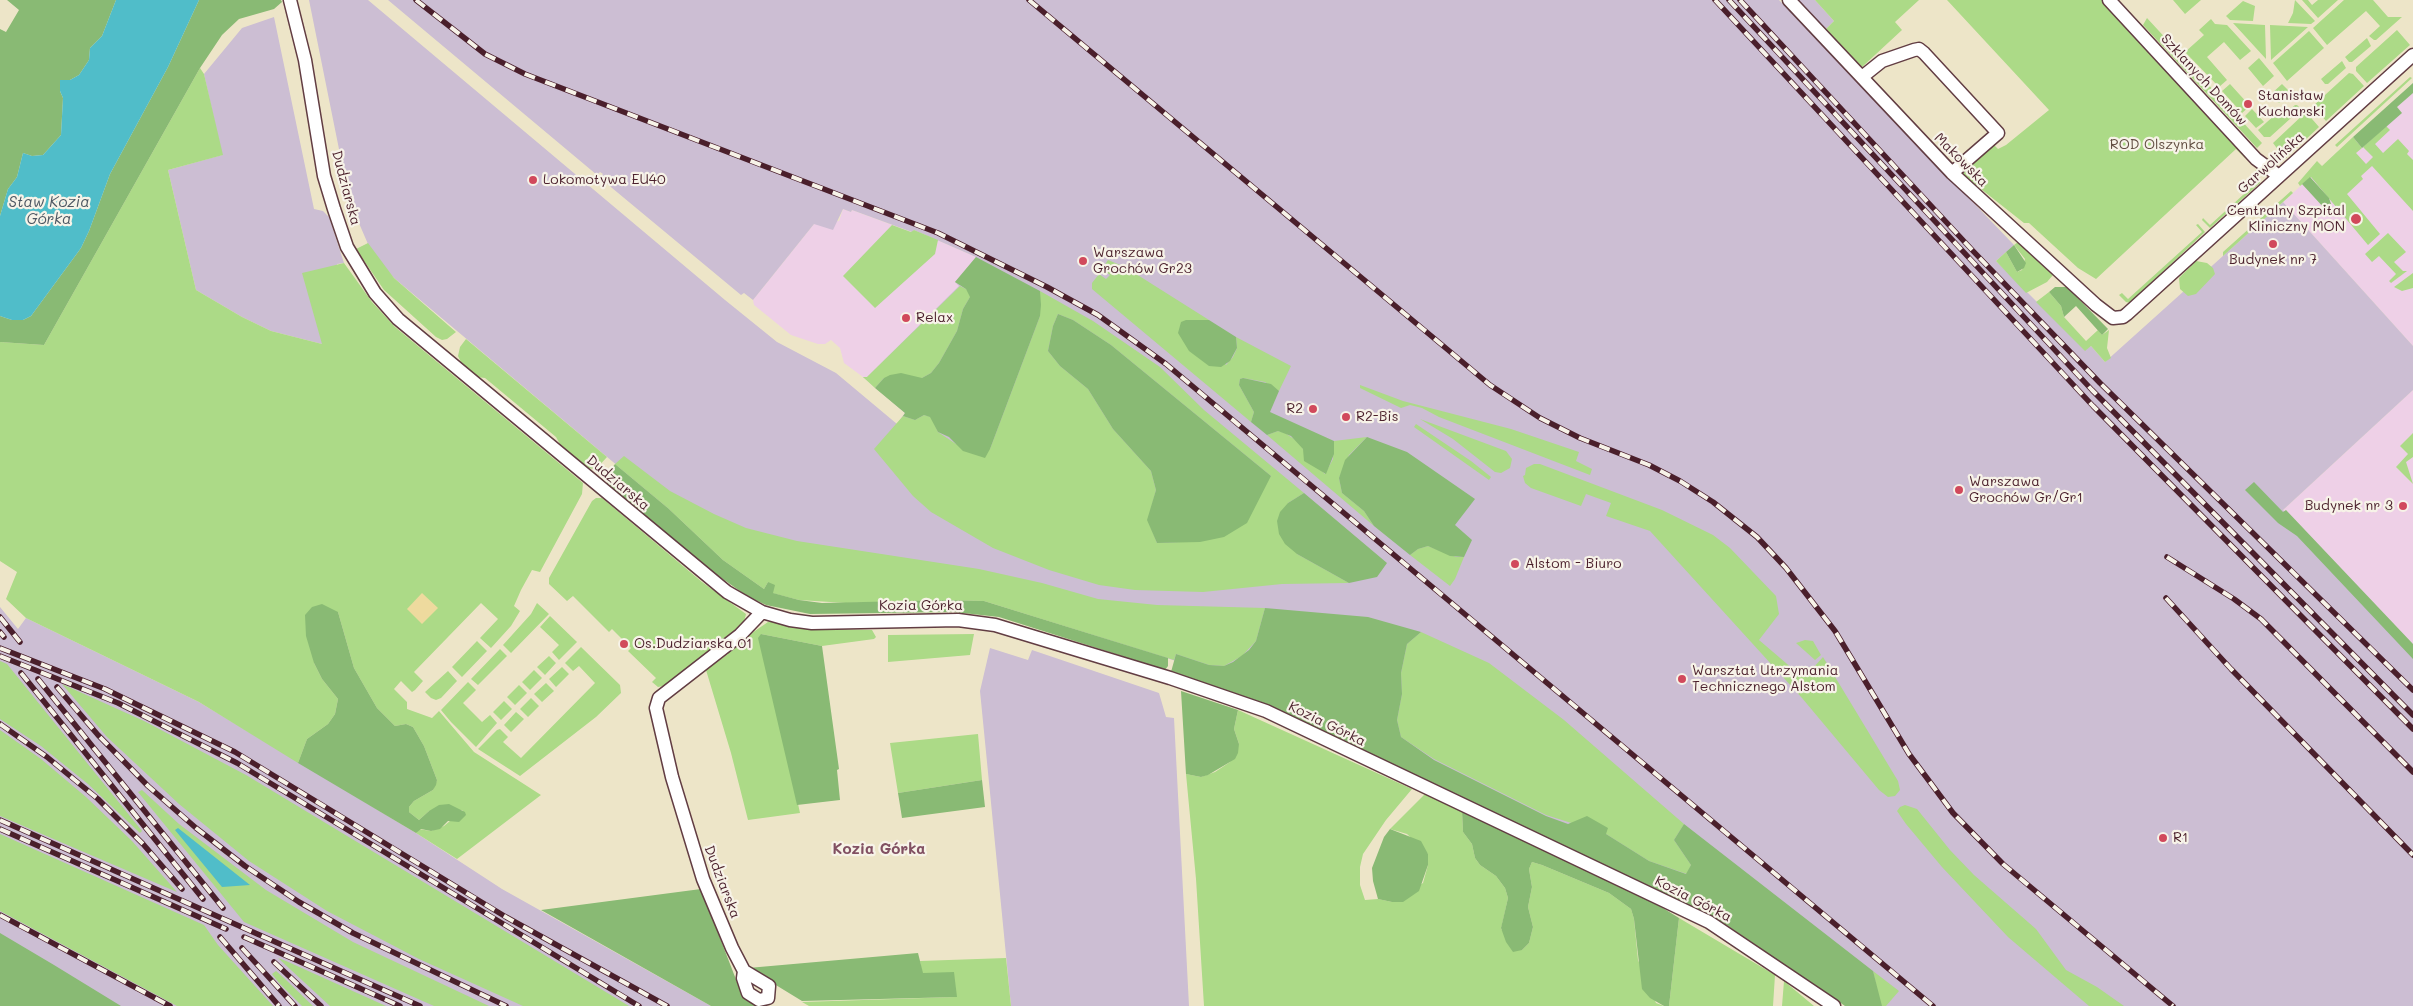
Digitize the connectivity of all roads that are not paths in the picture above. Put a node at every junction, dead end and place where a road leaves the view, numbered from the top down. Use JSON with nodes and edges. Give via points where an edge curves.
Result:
{"nodes":[{"id":1,"x":290,"y":0,"type":"edge"},
{"id":2,"x":1789,"y":0,"type":"edge"},
{"id":3,"x":2109,"y":0,"type":"edge"},
{"id":4,"x":2413,"y":55,"type":"edge"},
{"id":5,"x":1862,"y":77,"type":"junction"},
{"id":6,"x":1952,"y":173,"type":"junction"},
{"id":7,"x":2280,"y":176,"type":"junction"},
{"id":8,"x":2127,"y":314,"type":"joint"},
{"id":9,"x":762,"y":612,"type":"junction"},
{"id":10,"x":744,"y":971,"type":"dead end"},
{"id":11,"x":1834,"y":1006,"type":"edge"}],
"edges":[{"from":1,"to":9,"type":"street","name":"Dudziarska","via":[[305,60],[324,176],[347,247],[375,293],[398,319],[696,568]]},
{"from":2,"to":5,"type":"street","name":"Makowska"},
{"from":3,"to":7,"type":"street","name":"Szklanych Domów","via":[[2256,159]]},
{"from":4,"to":7,"type":"street","name":"Garwolińska"},
{"from":5,"to":6,"type":"street","name":"Makowska"},
{"from":5,"to":6,"type":"street","via":[[1882,61],[1919,49],[1924,53],[1998,133]]},
{"from":6,"to":8,"type":"street","name":"Makowska","via":[[2102,310],[2114,318]]},
{"from":7,"to":8,"type":"street","name":"Garwolińska"},
{"from":9,"to":10,"type":"street","name":"Dudziarska","via":[[740,636],[660,698],[656,708],[672,778],[703,879]]},
{"from":9,"to":11,"type":"street","name":"Kozia Górka","via":[[812,623],[958,620],[995,625],[1266,711],[1709,922]]}]}
